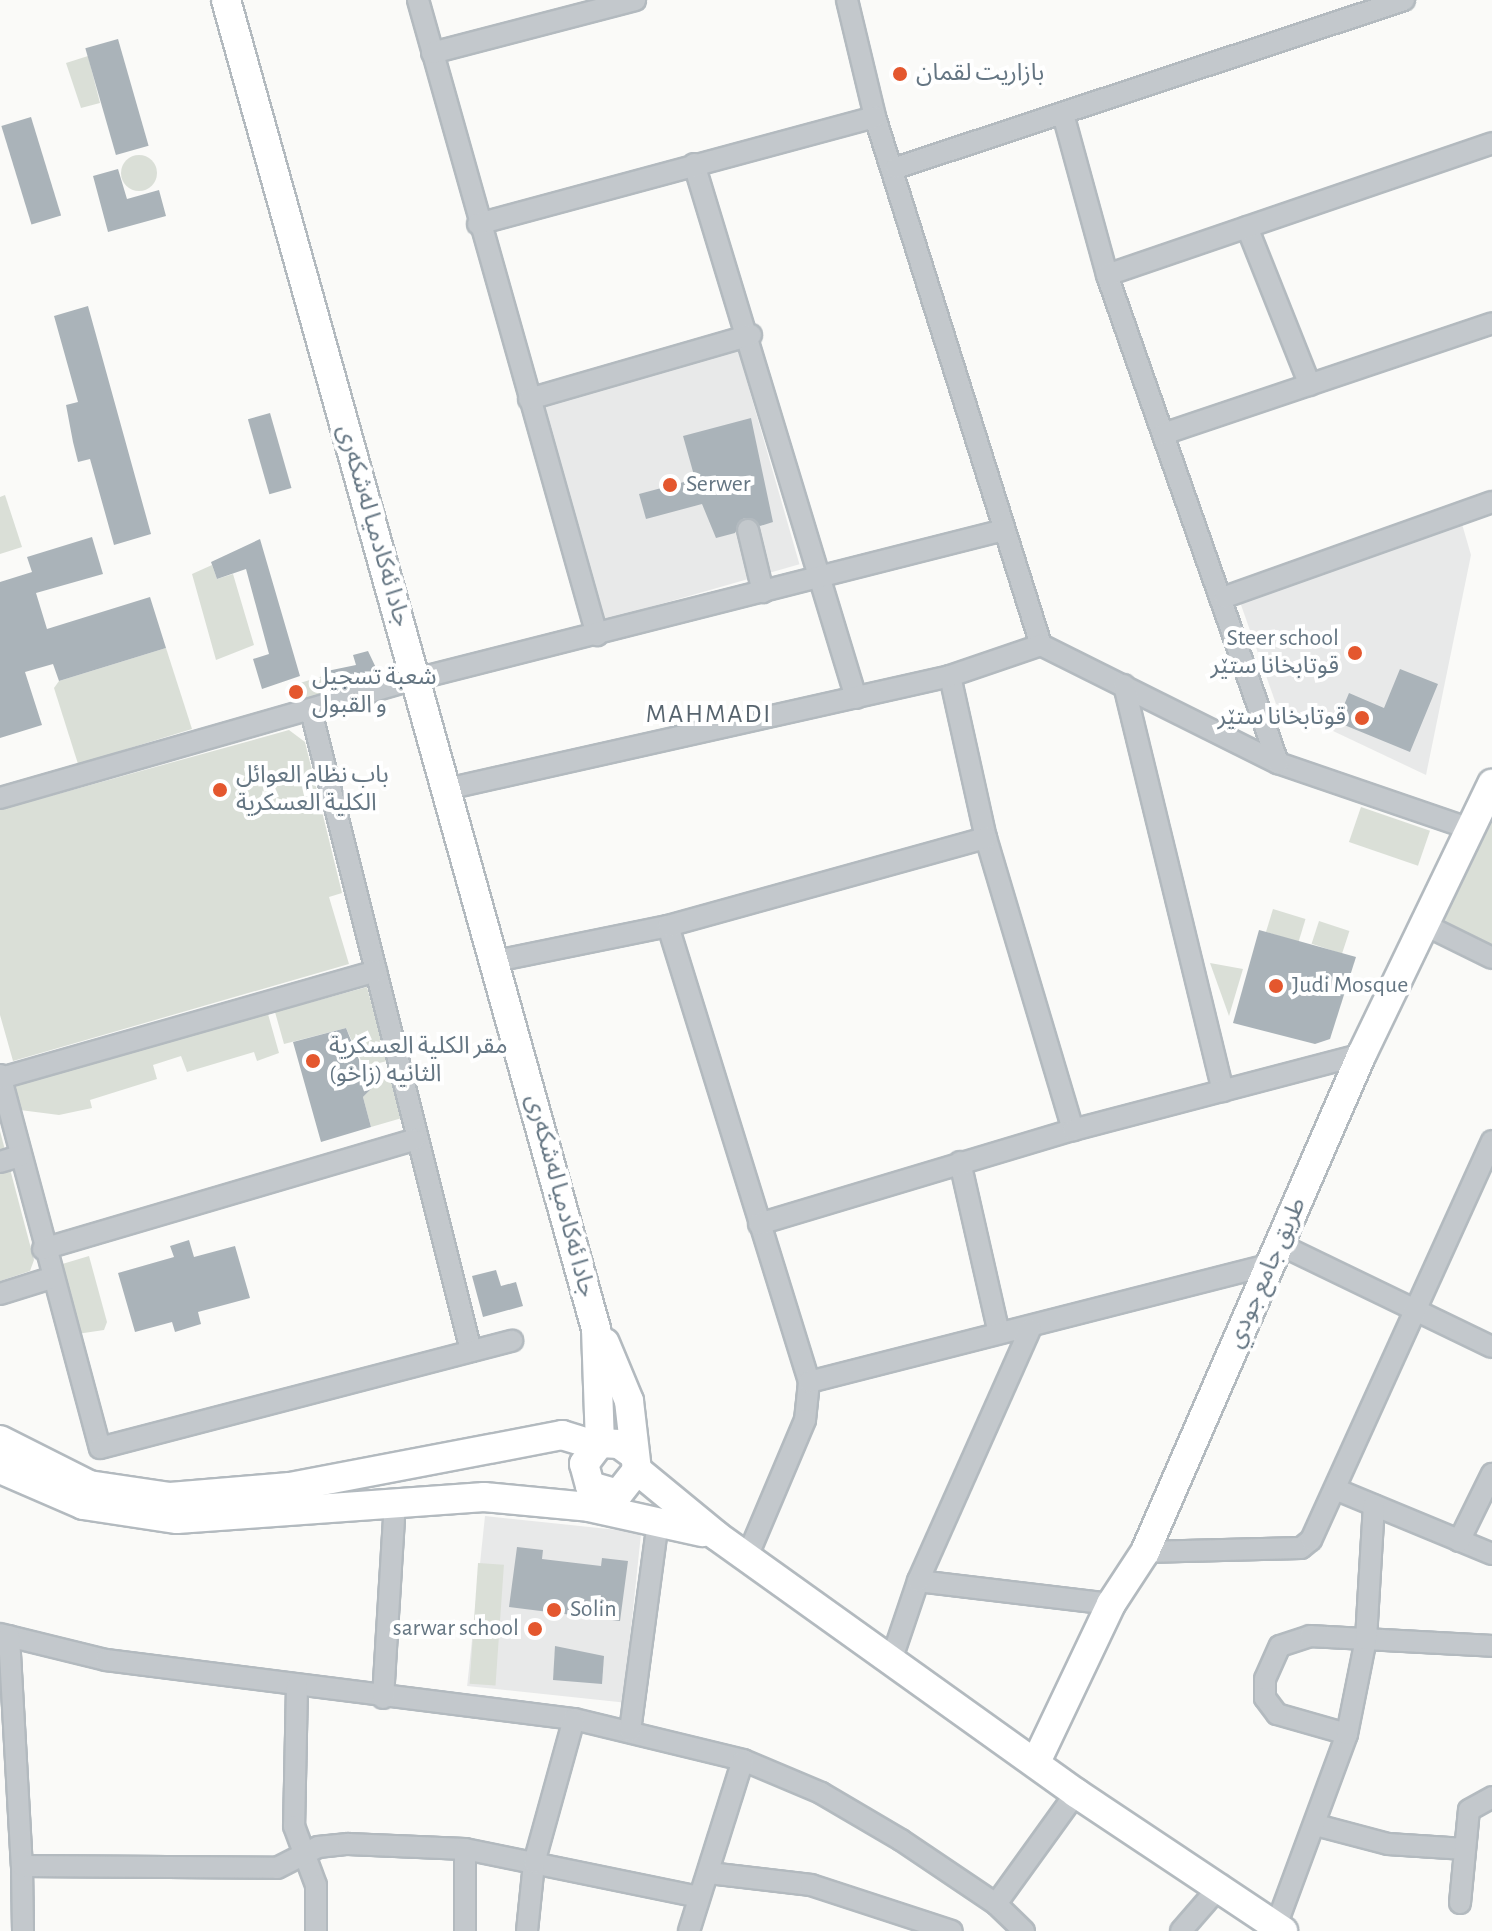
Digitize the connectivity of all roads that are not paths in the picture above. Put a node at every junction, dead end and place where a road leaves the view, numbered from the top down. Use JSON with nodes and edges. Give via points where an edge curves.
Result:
{"nodes":[{"id":1,"x":226,"y":0,"type":"edge"},
{"id":2,"x":418,"y":0,"type":"edge"},
{"id":3,"x":635,"y":0,"type":"edge"},
{"id":4,"x":1404,"y":0,"type":"edge"},
{"id":5,"x":850,"y":1,"type":"edge"},
{"id":6,"x":432,"y":53,"type":"junction"},
{"id":7,"x":1063,"y":114,"type":"junction"},
{"id":8,"x":875,"y":117,"type":"junction"},
{"id":9,"x":1492,"y":143,"type":"edge"},
{"id":10,"x":694,"y":164,"type":"junction"},
{"id":11,"x":896,"y":168,"type":"junction"},
{"id":12,"x":478,"y":224,"type":"junction"},
{"id":13,"x":1247,"y":227,"type":"junction"},
{"id":14,"x":1107,"y":275,"type":"junction"},
{"id":15,"x":1492,"y":323,"type":"edge"},
{"id":16,"x":751,"y":335,"type":"junction"},
{"id":17,"x":1310,"y":385,"type":"junction"},
{"id":18,"x":529,"y":399,"type":"junction"},
{"id":19,"x":1163,"y":434,"type":"junction"},
{"id":20,"x":1492,"y":502,"type":"edge"},
{"id":21,"x":748,"y":530,"type":"dead end"},
{"id":22,"x":1004,"y":530,"type":"junction"},
{"id":23,"x":823,"y":577,"type":"junction"},
{"id":24,"x":763,"y":592,"type":"junction"},
{"id":25,"x":1225,"y":597,"type":"junction"},
{"id":26,"x":597,"y":635,"type":"junction"},
{"id":27,"x":1041,"y":645,"type":"junction"},
{"id":28,"x":950,"y":676,"type":"junction"},
{"id":29,"x":416,"y":679,"type":"junction"},
{"id":30,"x":1124,"y":685,"type":"junction"},
{"id":31,"x":856,"y":698,"type":"junction"},
{"id":32,"x":311,"y":711,"type":"junction"},
{"id":33,"x":1278,"y":763,"type":"junction"},
{"id":34,"x":1492,"y":784,"type":"edge"},
{"id":35,"x":447,"y":789,"type":"junction"},
{"id":36,"x":0,"y":798,"type":"edge"},
{"id":37,"x":1468,"y":828,"type":"junction"},
{"id":38,"x":986,"y":838,"type":"junction"},
{"id":39,"x":1421,"y":923,"type":"junction"},
{"id":40,"x":668,"y":926,"type":"junction"},
{"id":41,"x":1492,"y":958,"type":"edge"},
{"id":42,"x":496,"y":961,"type":"junction"},
{"id":43,"x":376,"y":971,"type":"junction"},
{"id":44,"x":1362,"y":1054,"type":"junction"},
{"id":45,"x":0,"y":1076,"type":"edge"},
{"id":46,"x":1223,"y":1091,"type":"junction"},
{"id":47,"x":1073,"y":1130,"type":"junction"},
{"id":48,"x":414,"y":1140,"type":"junction"},
{"id":49,"x":1492,"y":1141,"type":"edge"},
{"id":50,"x":10,"y":1159,"type":"edge"},
{"id":51,"x":960,"y":1162,"type":"junction"},
{"id":52,"x":759,"y":1224,"type":"junction"},
{"id":53,"x":43,"y":1249,"type":"junction"},
{"id":54,"x":1276,"y":1255,"type":"junction"},
{"id":55,"x":51,"y":1278,"type":"junction"},
{"id":56,"x":0,"y":1294,"type":"edge"},
{"id":57,"x":1412,"y":1312,"type":"junction"},
{"id":58,"x":596,"y":1329,"type":"junction"},
{"id":59,"x":1030,"y":1329,"type":"junction"},
{"id":60,"x":999,"y":1333,"type":"junction"},
{"id":61,"x":512,"y":1341,"type":"dead end"},
{"id":62,"x":1492,"y":1347,"type":"edge"},
{"id":63,"x":471,"y":1351,"type":"junction"},
{"id":64,"x":809,"y":1382,"type":"junction"},
{"id":65,"x":0,"y":1440,"type":"edge"},
{"id":66,"x":598,"y":1445,"type":"junction"},
{"id":67,"x":635,"y":1462,"type":"junction"},
{"id":68,"x":0,"y":1469,"type":"edge"},
{"id":69,"x":1492,"y":1474,"type":"edge"},
{"id":70,"x":1335,"y":1489,"type":"junction"},
{"id":71,"x":610,"y":1494,"type":"junction"},
{"id":72,"x":395,"y":1501,"type":"junction"},
{"id":73,"x":567,"y":1505,"type":"junction"},
{"id":74,"x":1374,"y":1505,"type":"junction"},
{"id":75,"x":658,"y":1520,"type":"junction"},
{"id":76,"x":717,"y":1536,"type":"junction"},
{"id":77,"x":1459,"y":1541,"type":"junction"},
{"id":78,"x":1145,"y":1552,"type":"junction"},
{"id":79,"x":748,"y":1555,"type":"junction"},
{"id":80,"x":1491,"y":1557,"type":"edge"},
{"id":81,"x":918,"y":1581,"type":"junction"},
{"id":82,"x":1111,"y":1604,"type":"junction"},
{"id":83,"x":5,"y":1635,"type":"edge"},
{"id":84,"x":1366,"y":1639,"type":"junction"},
{"id":85,"x":1492,"y":1646,"type":"edge"},
{"id":86,"x":892,"y":1658,"type":"junction"},
{"id":87,"x":297,"y":1686,"type":"junction"},
{"id":88,"x":383,"y":1698,"type":"junction"},
{"id":89,"x":574,"y":1719,"type":"junction"},
{"id":90,"x":630,"y":1731,"type":"junction"},
{"id":91,"x":1347,"y":1734,"type":"junction"},
{"id":92,"x":743,"y":1760,"type":"junction"},
{"id":93,"x":1037,"y":1760,"type":"junction"},
{"id":94,"x":1076,"y":1793,"type":"junction"},
{"id":95,"x":1492,"y":1797,"type":"edge"},
{"id":96,"x":1316,"y":1825,"type":"junction"},
{"id":97,"x":465,"y":1849,"type":"junction"},
{"id":98,"x":1465,"y":1849,"type":"junction"},
{"id":99,"x":301,"y":1853,"type":"junction"},
{"id":100,"x":534,"y":1863,"type":"junction"},
{"id":101,"x":22,"y":1866,"type":"junction"},
{"id":102,"x":709,"y":1873,"type":"junction"},
{"id":103,"x":1221,"y":1885,"type":"junction"},
{"id":104,"x":699,"y":1897,"type":"junction"},
{"id":105,"x":1460,"y":1903,"type":"dead end"},
{"id":106,"x":996,"y":1904,"type":"junction"},
{"id":107,"x":1280,"y":1929,"type":"edge"},
{"id":108,"x":23,"y":1931,"type":"edge"},
{"id":109,"x":316,"y":1931,"type":"edge"},
{"id":110,"x":465,"y":1931,"type":"edge"},
{"id":111,"x":527,"y":1931,"type":"edge"},
{"id":112,"x":689,"y":1931,"type":"edge"},
{"id":113,"x":952,"y":1931,"type":"edge"},
{"id":114,"x":1024,"y":1931,"type":"edge"},
{"id":115,"x":1181,"y":1931,"type":"edge"}],
"edges":[{"from":1,"to":29,"type":"main road","name":"جادا ئه‌كادميا له‌شكه‌رى"},
{"from":2,"to":6,"type":"street"},
{"from":3,"to":6,"type":"street"},
{"from":4,"to":7,"type":"street"},
{"from":5,"to":8,"type":"street"},
{"from":6,"to":12,"type":"street"},
{"from":7,"to":11,"type":"street"},
{"from":7,"to":14,"type":"street"},
{"from":8,"to":10,"type":"street"},
{"from":8,"to":11,"type":"street"},
{"from":9,"to":13,"type":"street"},
{"from":10,"to":12,"type":"street"},
{"from":10,"to":16,"type":"street"},
{"from":11,"to":22,"type":"street"},
{"from":12,"to":18,"type":"street"},
{"from":13,"to":14,"type":"street"},
{"from":13,"to":17,"type":"street"},
{"from":14,"to":19,"type":"street"},
{"from":15,"to":17,"type":"street"},
{"from":16,"to":18,"type":"street"},
{"from":16,"to":23,"type":"street"},
{"from":17,"to":19,"type":"street"},
{"from":18,"to":26,"type":"street"},
{"from":19,"to":25,"type":"street"},
{"from":20,"to":25,"type":"street"},
{"from":21,"to":24,"type":"street"},
{"from":22,"to":23,"type":"street"},
{"from":22,"to":27,"type":"street"},
{"from":23,"to":24,"type":"street"},
{"from":23,"to":31,"type":"street"},
{"from":24,"to":26,"type":"street"},
{"from":25,"to":33,"type":"street"},
{"from":26,"to":29,"type":"street"},
{"from":27,"to":28,"type":"street"},
{"from":27,"to":30,"type":"street"},
{"from":28,"to":31,"type":"street"},
{"from":28,"to":38,"type":"street"},
{"from":29,"to":32,"type":"street"},
{"from":29,"to":35,"type":"main road","name":"جادا ئه‌كادميا له‌شكه‌رى"},
{"from":30,"to":33,"type":"street"},
{"from":30,"to":46,"type":"street"},
{"from":31,"to":35,"type":"street"},
{"from":32,"to":36,"type":"street"},
{"from":32,"to":43,"type":"street"},
{"from":33,"to":37,"type":"street"},
{"from":34,"to":37,"type":"main road","name":"طريق جامع جودي"},
{"from":35,"to":42,"type":"main road","name":"جادا ئه‌كادميا له‌شكه‌رى"},
{"from":37,"to":39,"type":"main road","name":"طريق جامع جودي"},
{"from":38,"to":40,"type":"street"},
{"from":38,"to":47,"type":"street"},
{"from":39,"to":41,"type":"street"},
{"from":39,"to":44,"type":"main road","name":"طريق جامع جودي"},
{"from":40,"to":42,"type":"street"},
{"from":40,"to":52,"type":"street"},
{"from":42,"to":58,"type":"main road","name":"جادا ئه‌كادميا له‌شكه‌رى"},
{"from":43,"to":45,"type":"street"},
{"from":43,"to":48,"type":"street"},
{"from":44,"to":46,"type":"street"},
{"from":44,"to":54,"type":"main road","name":"طريق جامع جودي"},
{"from":45,"to":50,"type":"street"},
{"from":46,"to":47,"type":"street"},
{"from":47,"to":51,"type":"street"},
{"from":48,"to":53,"type":"street"},
{"from":48,"to":63,"type":"street"},
{"from":49,"to":57,"type":"street"},
{"from":50,"to":53,"type":"street"},
{"from":51,"to":52,"type":"street"},
{"from":51,"to":60,"type":"street"},
{"from":52,"to":64,"type":"street"},
{"from":53,"to":55,"type":"street"},
{"from":54,"to":57,"type":"street"},
{"from":54,"to":59,"type":"street"},
{"from":54,"to":78,"type":"main road","name":"طريق جامع جودي"},
{"from":55,"to":56,"type":"street"},
{"from":55,"to":63,"type":"street","via":[[100,1448]]},
{"from":57,"to":62,"type":"street"},
{"from":57,"to":70,"type":"street"},
{"from":58,"to":66,"type":"main road"},
{"from":58,"to":67,"type":"main road","via":[[629,1401]]},
{"from":59,"to":60,"type":"street"},
{"from":59,"to":81,"type":"street"},
{"from":60,"to":64,"type":"street"},
{"from":61,"to":63,"type":"street"},
{"from":64,"to":79,"type":"street","via":[[805,1420]]},
{"from":65,"to":66,"type":"main road","via":[[89,1485],[170,1497],[290,1487],[562,1435]]},
{"from":66,"to":67,"type":"main road","via":[[619,1444]]},
{"from":66,"to":71,"type":"main road","via":[[584,1472]]},
{"from":67,"to":71,"type":"main road"},
{"from":67,"to":76,"type":"main road"},
{"from":68,"to":72,"type":"main road","via":[[83,1505],[177,1519]]},
{"from":69,"to":77,"type":"street"},
{"from":70,"to":74,"type":"street"},
{"from":70,"to":78,"type":"street","via":[[1320,1526],[1301,1548]]},
{"from":71,"to":73,"type":"main road"},
{"from":71,"to":75,"type":"main road"},
{"from":72,"to":73,"type":"main road","via":[[484,1497]]},
{"from":72,"to":88,"type":"street"},
{"from":73,"to":75,"type":"main road"},
{"from":74,"to":77,"type":"street"},
{"from":74,"to":84,"type":"street"},
{"from":75,"to":76,"type":"main road"},
{"from":75,"to":90,"type":"street"},
{"from":76,"to":79,"type":"main road"},
{"from":77,"to":80,"type":"street"},
{"from":78,"to":82,"type":"main road","name":"طريق جامع جودي"},
{"from":79,"to":86,"type":"main road"},
{"from":81,"to":82,"type":"street"},
{"from":81,"to":86,"type":"street"},
{"from":82,"to":93,"type":"main road","name":"طريق جامع جودي"},
{"from":83,"to":87,"type":"street","via":[[106,1660]]},
{"from":83,"to":101,"type":"street"},
{"from":84,"to":85,"type":"street"},
{"from":84,"to":91,"type":"street"},
{"from":84,"to":91,"type":"street","via":[[1293,1639],[1270,1658],[1265,1679],[1265,1698],[1277,1714]]},
{"from":86,"to":93,"type":"main road"},
{"from":87,"to":88,"type":"street"},
{"from":87,"to":99,"type":"street","via":[[294,1826]]},
{"from":88,"to":89,"type":"street"},
{"from":89,"to":90,"type":"street"},
{"from":89,"to":100,"type":"street"},
{"from":90,"to":92,"type":"street"},
{"from":91,"to":96,"type":"street"},
{"from":92,"to":102,"type":"street"},
{"from":92,"to":106,"type":"street","via":[[821,1793]]},
{"from":93,"to":94,"type":"main road"},
{"from":94,"to":103,"type":"main road"},
{"from":94,"to":106,"type":"street"},
{"from":95,"to":98,"type":"street","via":[[1469,1810]]},
{"from":96,"to":98,"type":"street","via":[[1388,1844]]},
{"from":96,"to":107,"type":"street"},
{"from":97,"to":99,"type":"street","via":[[348,1844]]},
{"from":97,"to":100,"type":"street"},
{"from":97,"to":110,"type":"street"},
{"from":98,"to":105,"type":"street"},
{"from":99,"to":101,"type":"street","via":[[277,1868]]},
{"from":99,"to":109,"type":"street","via":[[316,1885]]},
{"from":100,"to":104,"type":"street"},
{"from":100,"to":111,"type":"street"},
{"from":101,"to":108,"type":"street"},
{"from":102,"to":104,"type":"street"},
{"from":102,"to":113,"type":"street","via":[[811,1885]]},
{"from":103,"to":107,"type":"main road"},
{"from":103,"to":115,"type":"street"},
{"from":104,"to":112,"type":"street"},
{"from":106,"to":114,"type":"street"}]}
